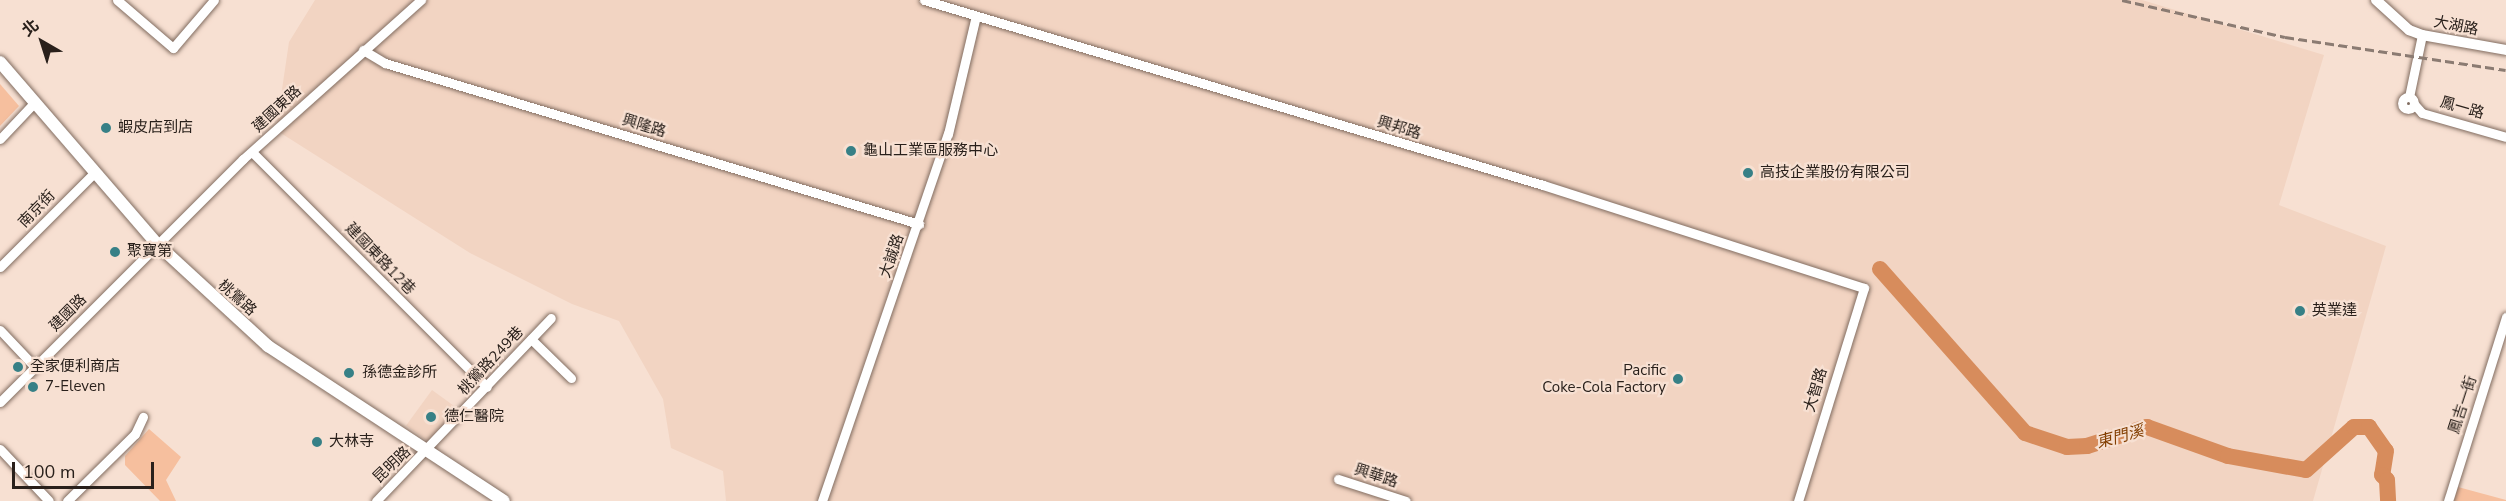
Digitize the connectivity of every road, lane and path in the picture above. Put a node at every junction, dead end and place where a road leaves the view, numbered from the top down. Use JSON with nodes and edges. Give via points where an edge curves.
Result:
{"nodes":[{"id":1,"x":117,"y":0,"type":"edge"},
{"id":2,"x":214,"y":0,"type":"edge"},
{"id":3,"x":420,"y":0,"type":"edge"},
{"id":4,"x":924,"y":0,"type":"edge"},
{"id":5,"x":2376,"y":0,"type":"edge"},
{"id":6,"x":935,"y":2,"type":"edge"},
{"id":7,"x":976,"y":16,"type":"junction"},
{"id":8,"x":2422,"y":35,"type":"junction"},
{"id":9,"x":363,"y":50,"type":"junction"},
{"id":10,"x":2506,"y":50,"type":"edge"},
{"id":11,"x":0,"y":62,"type":"edge"},
{"id":12,"x":35,"y":102,"type":"junction"},
{"id":13,"x":2506,"y":137,"type":"edge"},
{"id":14,"x":0,"y":139,"type":"edge"},
{"id":15,"x":252,"y":152,"type":"junction"},
{"id":16,"x":95,"y":172,"type":"junction"},
{"id":17,"x":919,"y":224,"type":"junction"},
{"id":18,"x":157,"y":244,"type":"junction"},
{"id":19,"x":0,"y":267,"type":"edge"},
{"id":20,"x":1864,"y":288,"type":"joint"},
{"id":21,"x":2506,"y":317,"type":"edge"},
{"id":22,"x":551,"y":318,"type":"dead end"},
{"id":23,"x":0,"y":330,"type":"edge"},
{"id":24,"x":531,"y":339,"type":"junction"},
{"id":25,"x":35,"y":367,"type":"junction"},
{"id":26,"x":571,"y":378,"type":"dead end"},
{"id":27,"x":487,"y":387,"type":"junction"},
{"id":28,"x":0,"y":402,"type":"edge"},
{"id":29,"x":143,"y":417,"type":"dead end"},
{"id":30,"x":0,"y":449,"type":"edge"},
{"id":31,"x":429,"y":450,"type":"junction"},
{"id":32,"x":1338,"y":479,"type":"dead end"},
{"id":33,"x":49,"y":501,"type":"edge"},
{"id":34,"x":67,"y":501,"type":"edge"},
{"id":35,"x":376,"y":501,"type":"edge"},
{"id":36,"x":504,"y":501,"type":"edge"},
{"id":37,"x":822,"y":501,"type":"edge"},
{"id":38,"x":1406,"y":501,"type":"edge"},
{"id":39,"x":1798,"y":501,"type":"edge"},
{"id":40,"x":2448,"y":501,"type":"edge"}],
"edges":[{"from":1,"to":2,"type":"street","via":[[173,48]]},
{"from":3,"to":9,"type":"street","name":"建國東路"},
{"from":4,"to":6,"type":"street","name":"興邦路"},
{"from":5,"to":8,"type":"street","name":"大湖路","via":[[2409,30]]},
{"from":6,"to":7,"type":"street","name":"興邦路"},
{"from":7,"to":17,"type":"street","name":"大誠路","via":[[948,134]]},
{"from":7,"to":20,"type":"street","name":"興邦路","via":[[1543,185]]},
{"from":8,"to":10,"type":"street","name":"大湖路"},
{"from":8,"to":13,"type":"street","name":"鳳一路","via":[[2411,101],[2422,113]]},
{"from":9,"to":15,"type":"street","name":"建國東路"},
{"from":9,"to":17,"type":"street","name":"興隆路","via":[[385,63]]},
{"from":11,"to":12,"type":"main road","name":"桃鶯路"},
{"from":12,"to":14,"type":"street"},
{"from":12,"to":16,"type":"main road","name":"桃鶯路"},
{"from":15,"to":18,"type":"street","name":"建國東路"},
{"from":15,"to":27,"type":"street","name":"建國東路12巷"},
{"from":16,"to":18,"type":"main road","name":"桃鶯路"},
{"from":16,"to":19,"type":"street","name":"南京街"},
{"from":17,"to":37,"type":"street","name":"大誠路"},
{"from":18,"to":25,"type":"street","name":"建國路"},
{"from":18,"to":31,"type":"main road","name":"桃鶯路","via":[[268,346]]},
{"from":20,"to":39,"type":"street","name":"大智路"},
{"from":21,"to":40,"type":"street","name":"鳳吉一街"},
{"from":22,"to":24,"type":"street","name":"桃鶯路249巷"},
{"from":23,"to":25,"type":"street"},
{"from":24,"to":26,"type":"street"},
{"from":24,"to":27,"type":"street","name":"桃鶯路249巷"},
{"from":25,"to":28,"type":"street","name":"建國路"},
{"from":27,"to":31,"type":"street","name":"桃鶯路249巷"},
{"from":29,"to":34,"type":"street","via":[[135,434]]},
{"from":30,"to":33,"type":"street"},
{"from":31,"to":35,"type":"street","name":"昆明路"},
{"from":31,"to":36,"type":"main road","name":"桃鶯路"},
{"from":32,"to":38,"type":"street","name":"興華路"}]}
